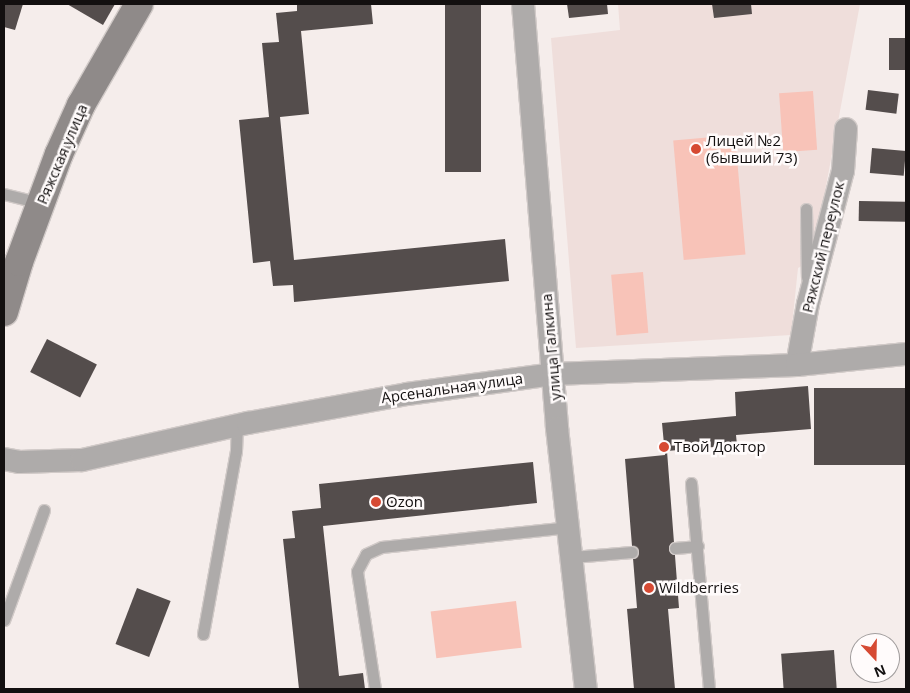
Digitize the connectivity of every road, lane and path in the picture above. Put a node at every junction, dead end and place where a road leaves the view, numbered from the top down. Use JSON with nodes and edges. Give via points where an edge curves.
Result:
{"nodes":[{"id":1,"x":139,"y":4,"type":"edge"},
{"id":2,"x":523,"y":4,"type":"edge"},
{"id":3,"x":846,"y":129,"type":"dead end"},
{"id":4,"x":4,"y":194,"type":"edge"},
{"id":5,"x":41,"y":203,"type":"junction"},
{"id":6,"x":806,"y":209,"type":"dead end"},
{"id":7,"x":808,"y":304,"type":"junction"},
{"id":8,"x":4,"y":312,"type":"edge"},
{"id":9,"x":906,"y":354,"type":"edge"},
{"id":10,"x":797,"y":364,"type":"junction"},
{"id":11,"x":553,"y":374,"type":"junction"},
{"id":12,"x":237,"y":425,"type":"junction"},
{"id":13,"x":4,"y":459,"type":"edge"},
{"id":14,"x":691,"y":483,"type":"dead end"},
{"id":15,"x":44,"y":510,"type":"dead end"},
{"id":16,"x":569,"y":527,"type":"junction"},
{"id":17,"x":698,"y":546,"type":"junction"},
{"id":18,"x":674,"y":548,"type":"dead end"},
{"id":19,"x":632,"y":552,"type":"dead end"},
{"id":20,"x":572,"y":557,"type":"junction"},
{"id":21,"x":4,"y":620,"type":"edge"},
{"id":22,"x":204,"y":634,"type":"dead end"},
{"id":23,"x":374,"y":689,"type":"edge"},
{"id":24,"x":586,"y":689,"type":"edge"},
{"id":25,"x":709,"y":689,"type":"edge"}],
"edges":[{"from":1,"to":5,"type":"street","name":"Ряжская улица","via":[[81,105]]},
{"from":2,"to":11,"type":"street","name":"улица Галкина"},
{"from":3,"to":7,"type":"street","name":"Ряжский переулок","via":[[843,171]]},
{"from":4,"to":5,"type":"lane"},
{"from":5,"to":8,"type":"street","name":"Ряжская улица"},
{"from":6,"to":7,"type":"lane"},
{"from":7,"to":10,"type":"street","name":"Ряжский переулок"},
{"from":9,"to":10,"type":"street","name":"Арсенальная улица"},
{"from":10,"to":11,"type":"street","name":"Арсенальная улица"},
{"from":11,"to":12,"type":"street","name":"Арсенальная улица","via":[[407,394]]},
{"from":11,"to":16,"type":"street","name":"улица Галкина"},
{"from":12,"to":13,"type":"street","name":"Арсенальная улица","via":[[82,460],[20,462]]},
{"from":12,"to":22,"type":"lane","via":[[236,451]]},
{"from":14,"to":17,"type":"lane"},
{"from":15,"to":21,"type":"lane"},
{"from":16,"to":20,"type":"street","name":"улица Галкина"},
{"from":16,"to":23,"type":"lane","via":[[390,546],[366,554],[357,571]]},
{"from":17,"to":18,"type":"lane"},
{"from":17,"to":25,"type":"lane"},
{"from":19,"to":20,"type":"lane"},
{"from":20,"to":24,"type":"street","name":"улица Галкина"}]}
